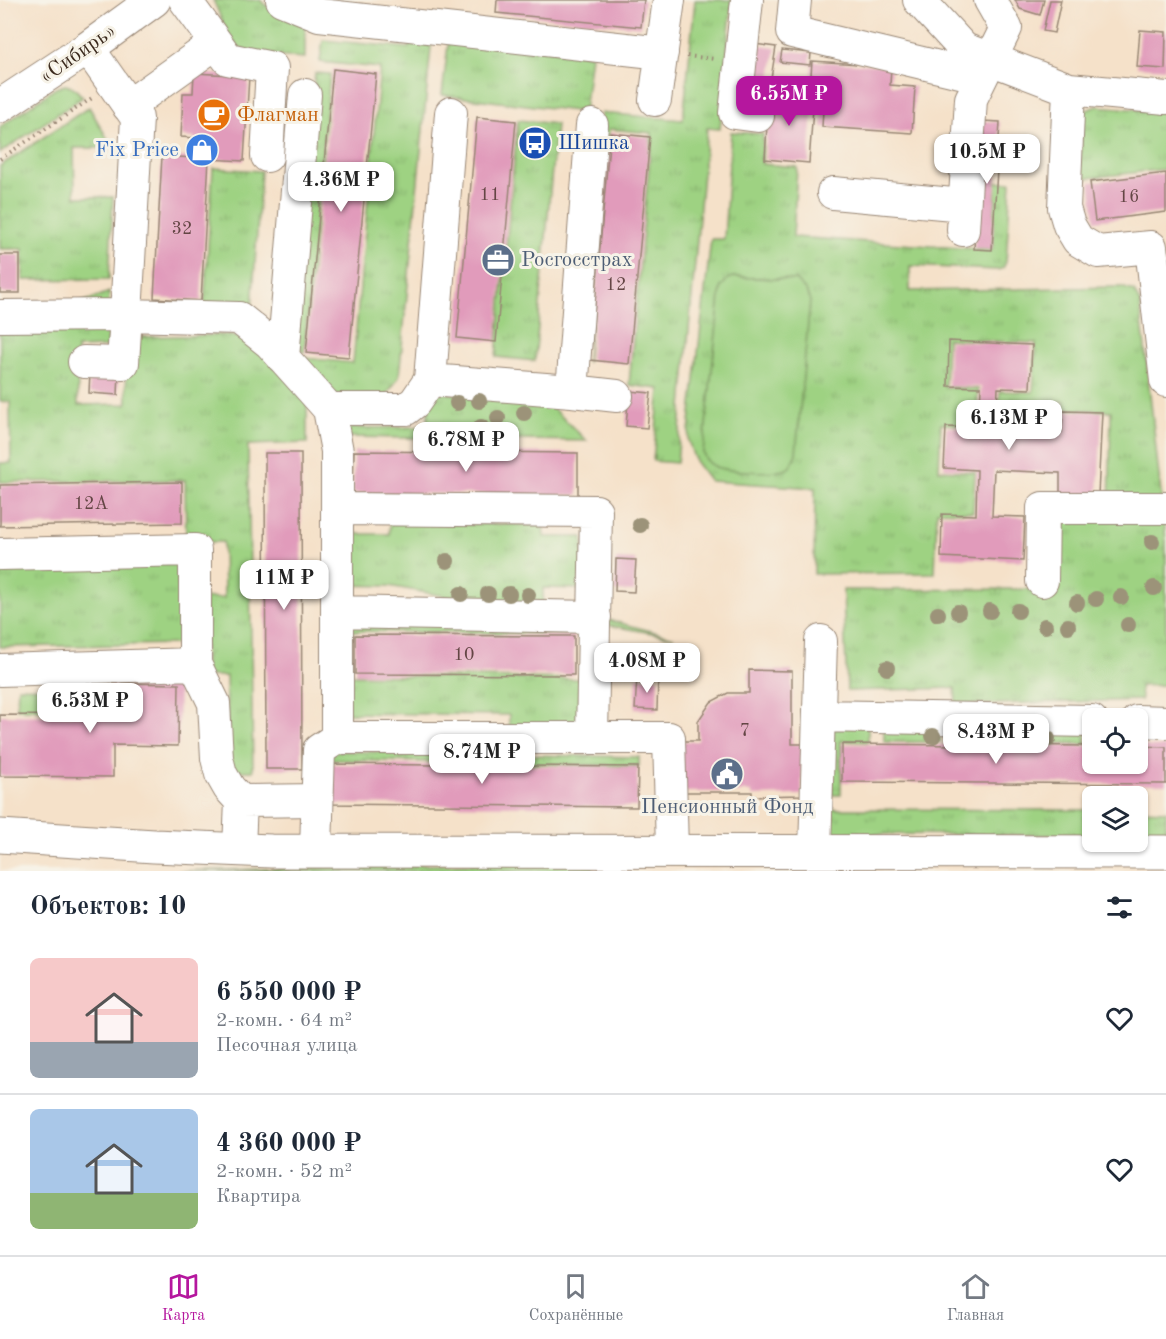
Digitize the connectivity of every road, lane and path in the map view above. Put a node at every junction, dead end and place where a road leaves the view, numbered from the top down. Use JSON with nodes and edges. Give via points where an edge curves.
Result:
{"nodes":[{"id":1,"x":154,"y":0,"type":"edge"},
{"id":2,"x":185,"y":0,"type":"edge"},
{"id":3,"x":282,"y":0,"type":"edge"},
{"id":4,"x":669,"y":0,"type":"edge"},
{"id":5,"x":747,"y":0,"type":"edge"},
{"id":6,"x":795,"y":0,"type":"edge"},
{"id":7,"x":919,"y":0,"type":"edge"},
{"id":8,"x":990,"y":0,"type":"edge"},
{"id":9,"x":216,"y":43,"type":"junction"},
{"id":10,"x":88,"y":48,"type":"junction"},
{"id":11,"x":662,"y":54,"type":"junction"},
{"id":12,"x":740,"y":62,"type":"junction"},
{"id":13,"x":986,"y":68,"type":"junction"},
{"id":14,"x":1069,"y":89,"type":"junction"},
{"id":15,"x":305,"y":95,"type":"dead end"},
{"id":16,"x":1166,"y":98,"type":"edge"},
{"id":17,"x":655,"y":100,"type":"dead end"},
{"id":18,"x":0,"y":106,"type":"edge"},
{"id":19,"x":128,"y":106,"type":"junction"},
{"id":20,"x":451,"y":113,"type":"dead end"},
{"id":21,"x":758,"y":116,"type":"dead end"},
{"id":22,"x":592,"y":124,"type":"dead end"},
{"id":23,"x":267,"y":156,"type":"dead end"},
{"id":24,"x":833,"y":193,"type":"dead end"},
{"id":25,"x":1159,"y":246,"type":"edge"},
{"id":26,"x":126,"y":315,"type":"junction"},
{"id":27,"x":0,"y":316,"type":"edge"},
{"id":28,"x":283,"y":358,"type":"junction"},
{"id":29,"x":84,"y":362,"type":"dead end"},
{"id":30,"x":430,"y":380,"type":"junction"},
{"id":31,"x":1166,"y":381,"type":"edge"},
{"id":32,"x":572,"y":391,"type":"junction"},
{"id":33,"x":617,"y":396,"type":"dead end"},
{"id":34,"x":329,"y":409,"type":"junction"},
{"id":35,"x":1166,"y":508,"type":"edge"},
{"id":36,"x":337,"y":509,"type":"junction"},
{"id":37,"x":0,"y":554,"type":"edge"},
{"id":38,"x":1042,"y":581,"type":"dead end"},
{"id":39,"x":337,"y":612,"type":"junction"},
{"id":40,"x":595,"y":617,"type":"junction"},
{"id":41,"x":821,"y":641,"type":"dead end"},
{"id":42,"x":195,"y":664,"type":"junction"},
{"id":43,"x":0,"y":670,"type":"edge"},
{"id":44,"x":819,"y":716,"type":"junction"},
{"id":45,"x":1082,"y":720,"type":"edge"},
{"id":46,"x":1148,"y":721,"type":"edge"},
{"id":47,"x":1166,"y":722,"type":"edge"},
{"id":48,"x":337,"y":738,"type":"junction"},
{"id":49,"x":592,"y":738,"type":"junction"},
{"id":50,"x":317,"y":800,"type":"junction"},
{"id":51,"x":241,"y":801,"type":"junction"},
{"id":52,"x":0,"y":836,"type":"edge"},
{"id":53,"x":239,"y":848,"type":"junction"},
{"id":54,"x":315,"y":850,"type":"junction"},
{"id":55,"x":672,"y":850,"type":"junction"},
{"id":56,"x":815,"y":851,"type":"junction"},
{"id":57,"x":1166,"y":852,"type":"edge"},
{"id":58,"x":917,"y":862,"type":"edge"}],
"edges":[{"from":1,"to":10,"type":"main road","name":"«Сибирь»"},
{"from":2,"to":9,"type":"street"},
{"from":3,"to":11,"type":"street","via":[[319,15]]},
{"from":4,"to":11,"type":"street"},
{"from":5,"to":12,"type":"street"},
{"from":6,"to":13,"type":"street","via":[[792,32]]},
{"from":7,"to":13,"type":"street","via":[[964,50]]},
{"from":8,"to":13,"type":"street","via":[[1006,28]]},
{"from":9,"to":19,"type":"street"},
{"from":9,"to":23,"type":"street","via":[[228,59],[272,68]]},
{"from":10,"to":18,"type":"main road","name":"«Сибирь»"},
{"from":10,"to":19,"type":"street"},
{"from":11,"to":12,"type":"path"},
{"from":11,"to":17,"type":"street"},
{"from":12,"to":21,"type":"street","via":[[735,113]]},
{"from":13,"to":14,"type":"street"},
{"from":13,"to":24,"type":"street","via":[[971,99],[963,218]]},
{"from":14,"to":16,"type":"street"},
{"from":14,"to":25,"type":"street","via":[[1064,208],[1069,225],[1078,240],[1098,252]]},
{"from":15,"to":28,"type":"street"},
{"from":19,"to":26,"type":"street","via":[[137,118]]},
{"from":20,"to":30,"type":"street"},
{"from":22,"to":32,"type":"street"},
{"from":25,"to":31,"type":"street"},
{"from":26,"to":27,"type":"street"},
{"from":26,"to":28,"type":"street","via":[[239,318]]},
{"from":26,"to":29,"type":"street","via":[[123,363]]},
{"from":28,"to":34,"type":"street"},
{"from":30,"to":32,"type":"street"},
{"from":30,"to":34,"type":"street","via":[[406,409]]},
{"from":32,"to":33,"type":"street"},
{"from":34,"to":36,"type":"street","via":[[337,451]]},
{"from":35,"to":38,"type":"street","via":[[1043,508]]},
{"from":36,"to":39,"type":"street"},
{"from":36,"to":40,"type":"street","via":[[596,512]]},
{"from":37,"to":42,"type":"street","via":[[195,550]]},
{"from":39,"to":40,"type":"street"},
{"from":39,"to":48,"type":"street"},
{"from":40,"to":49,"type":"street"},
{"from":41,"to":44,"type":"street"},
{"from":42,"to":43,"type":"street"},
{"from":42,"to":51,"type":"street","via":[[214,703],[221,774]]},
{"from":44,"to":45,"type":"street"},
{"from":44,"to":56,"type":"street"},
{"from":46,"to":47,"type":"street"},
{"from":48,"to":49,"type":"street"},
{"from":48,"to":50,"type":"street","via":[[319,750]]},
{"from":49,"to":55,"type":"street","via":[[669,738]]},
{"from":50,"to":51,"type":"street"},
{"from":50,"to":54,"type":"street"},
{"from":51,"to":53,"type":"street"},
{"from":52,"to":53,"type":"main road"},
{"from":53,"to":54,"type":"main road"},
{"from":54,"to":55,"type":"main road"},
{"from":55,"to":56,"type":"main road"},
{"from":56,"to":58,"type":"main road"},
{"from":57,"to":58,"type":"main road"}]}
